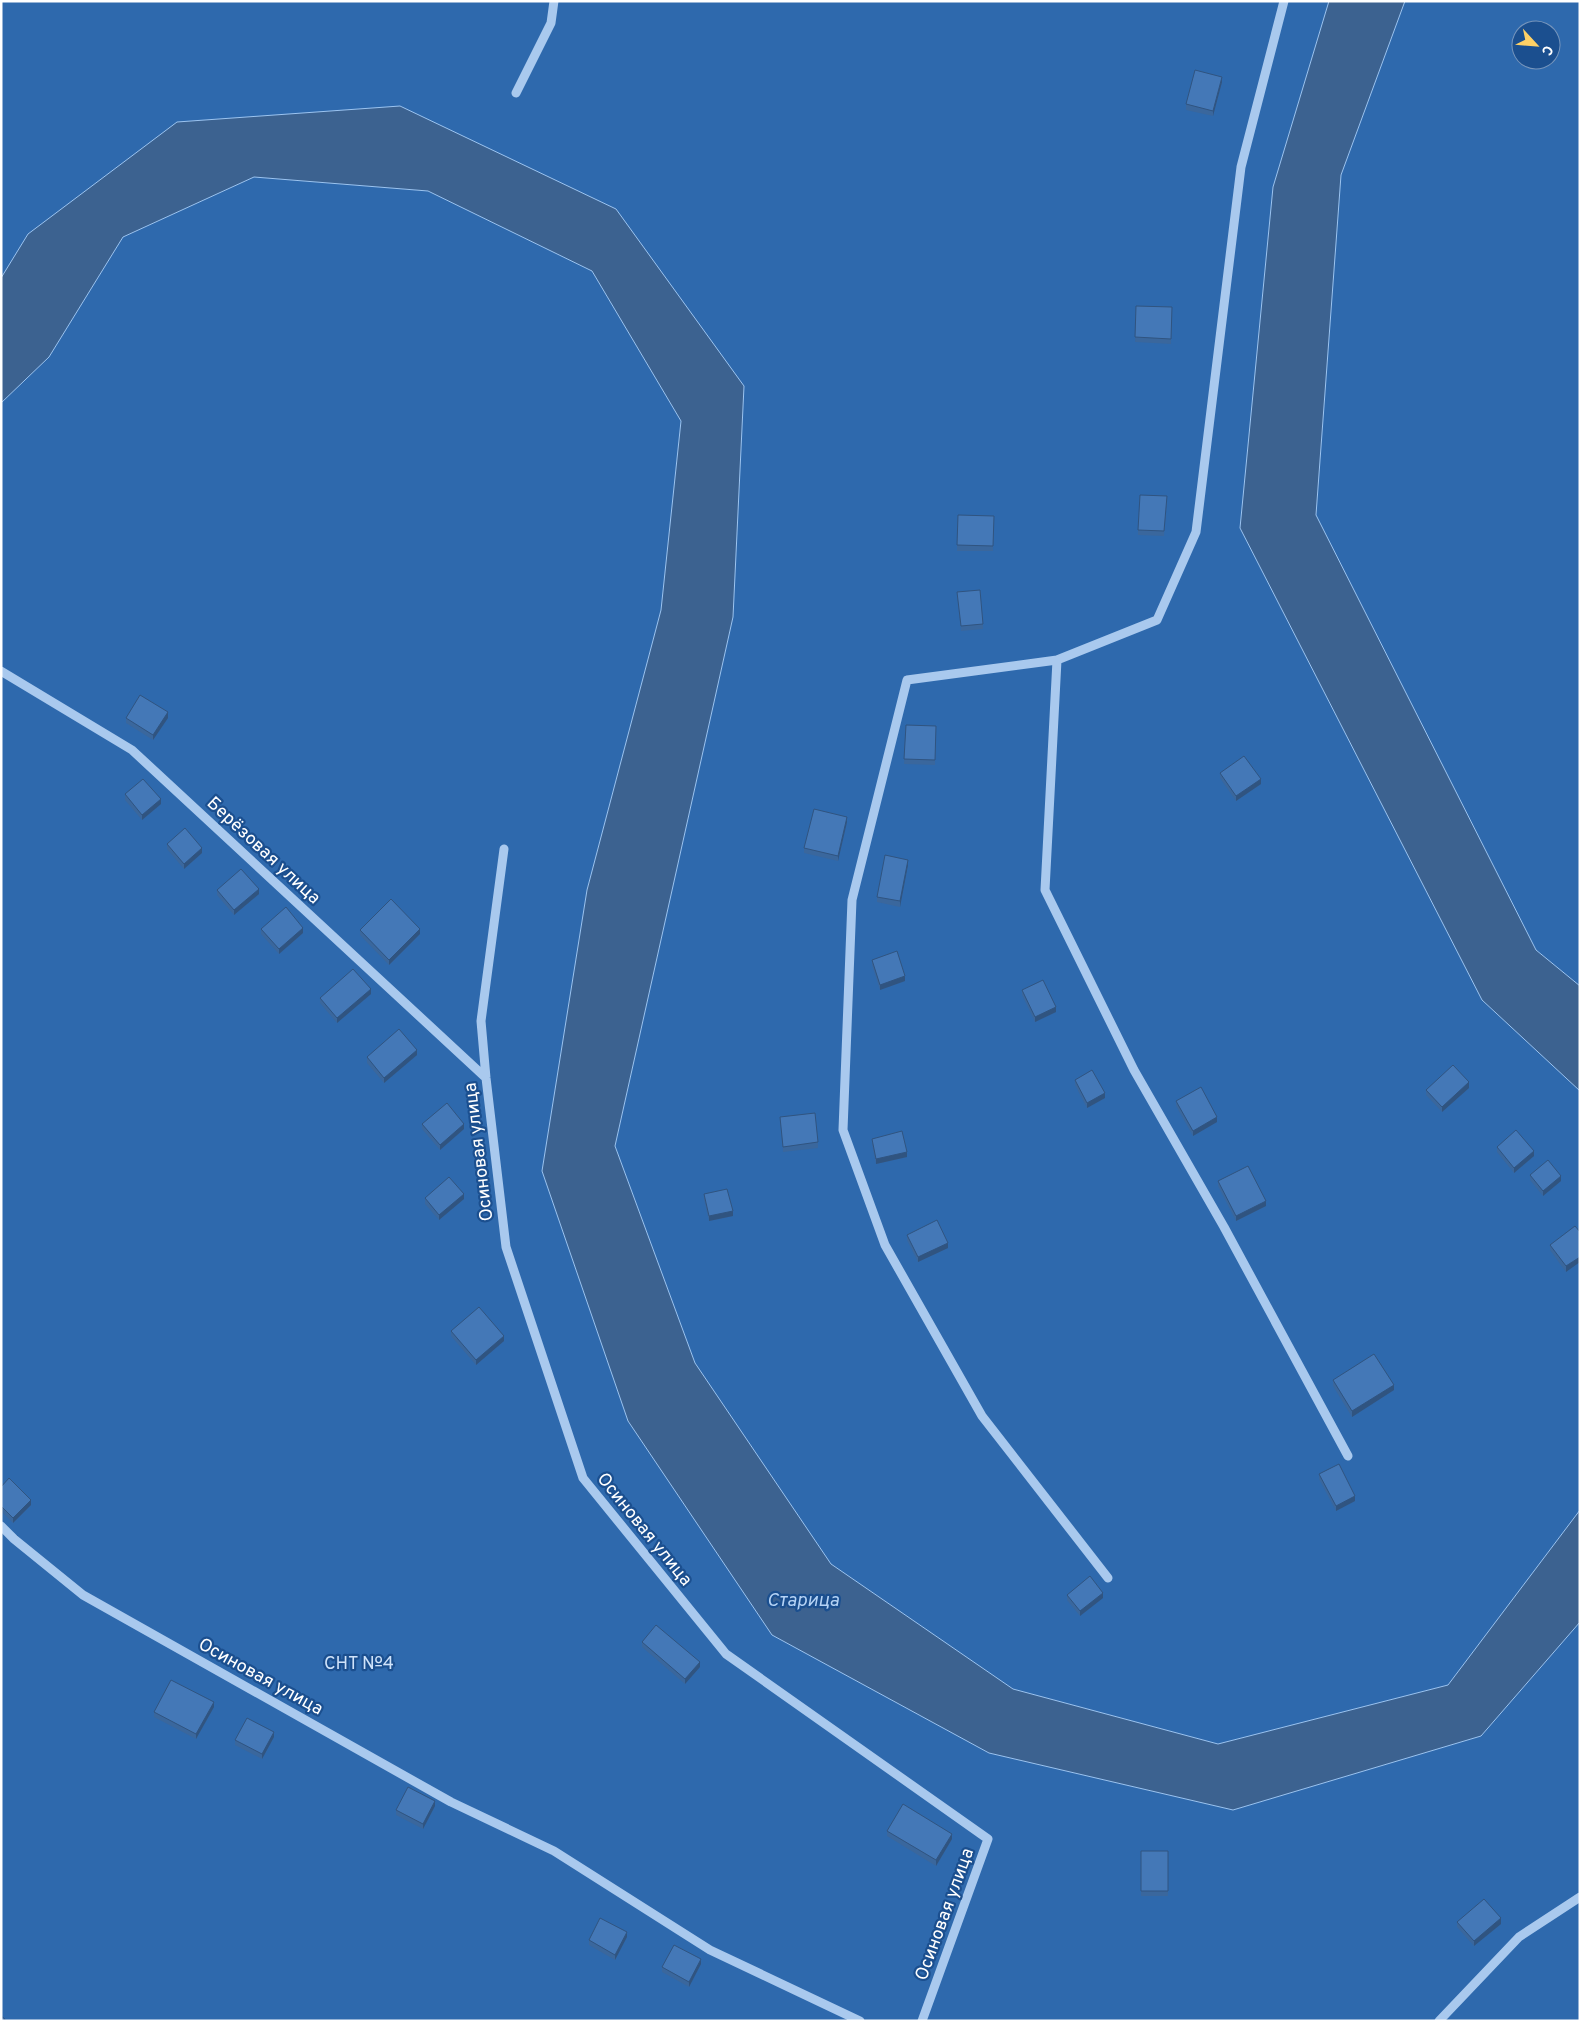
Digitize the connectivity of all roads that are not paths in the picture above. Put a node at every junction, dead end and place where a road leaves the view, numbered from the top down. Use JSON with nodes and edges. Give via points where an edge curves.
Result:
{"nodes":[{"id":1,"x":554,"y":1,"type":"edge"},
{"id":2,"x":1284,"y":1,"type":"edge"},
{"id":3,"x":516,"y":93,"type":"dead end"},
{"id":4,"x":1057,"y":660,"type":"junction"},
{"id":5,"x":1,"y":671,"type":"edge"},
{"id":6,"x":504,"y":849,"type":"dead end"},
{"id":7,"x":486,"y":1078,"type":"junction"},
{"id":8,"x":1348,"y":1456,"type":"dead end"},
{"id":9,"x":1,"y":1526,"type":"edge"},
{"id":10,"x":1108,"y":1578,"type":"dead end"},
{"id":11,"x":1580,"y":1897,"type":"edge"},
{"id":12,"x":860,"y":2021,"type":"edge"},
{"id":13,"x":922,"y":2021,"type":"edge"},
{"id":14,"x":1439,"y":2021,"type":"edge"}],
"edges":[{"from":1,"to":3,"type":"street","via":[[551,23]]},
{"from":2,"to":4,"type":"street","via":[[1241,167],[1196,532],[1157,620]]},
{"from":4,"to":8,"type":"street","via":[[1044,890],[1134,1070],[1224,1227]]},
{"from":4,"to":10,"type":"street","via":[[907,680],[852,900],[843,1130],[885,1246],[982,1416]]},
{"from":5,"to":7,"type":"street","name":"Берёзовая улица","via":[[132,750]]},
{"from":6,"to":7,"type":"street","name":"Осиновая улица","via":[[481,1021]]},
{"from":7,"to":13,"type":"street","name":"Осиновая улица","via":[[506,1247],[583,1478],[726,1654],[988,1839]]},
{"from":9,"to":12,"type":"street","name":"Осиновая улица","via":[[83,1595],[451,1802],[554,1851],[710,1950]]},
{"from":11,"to":14,"type":"street","via":[[1519,1937]]}]}
